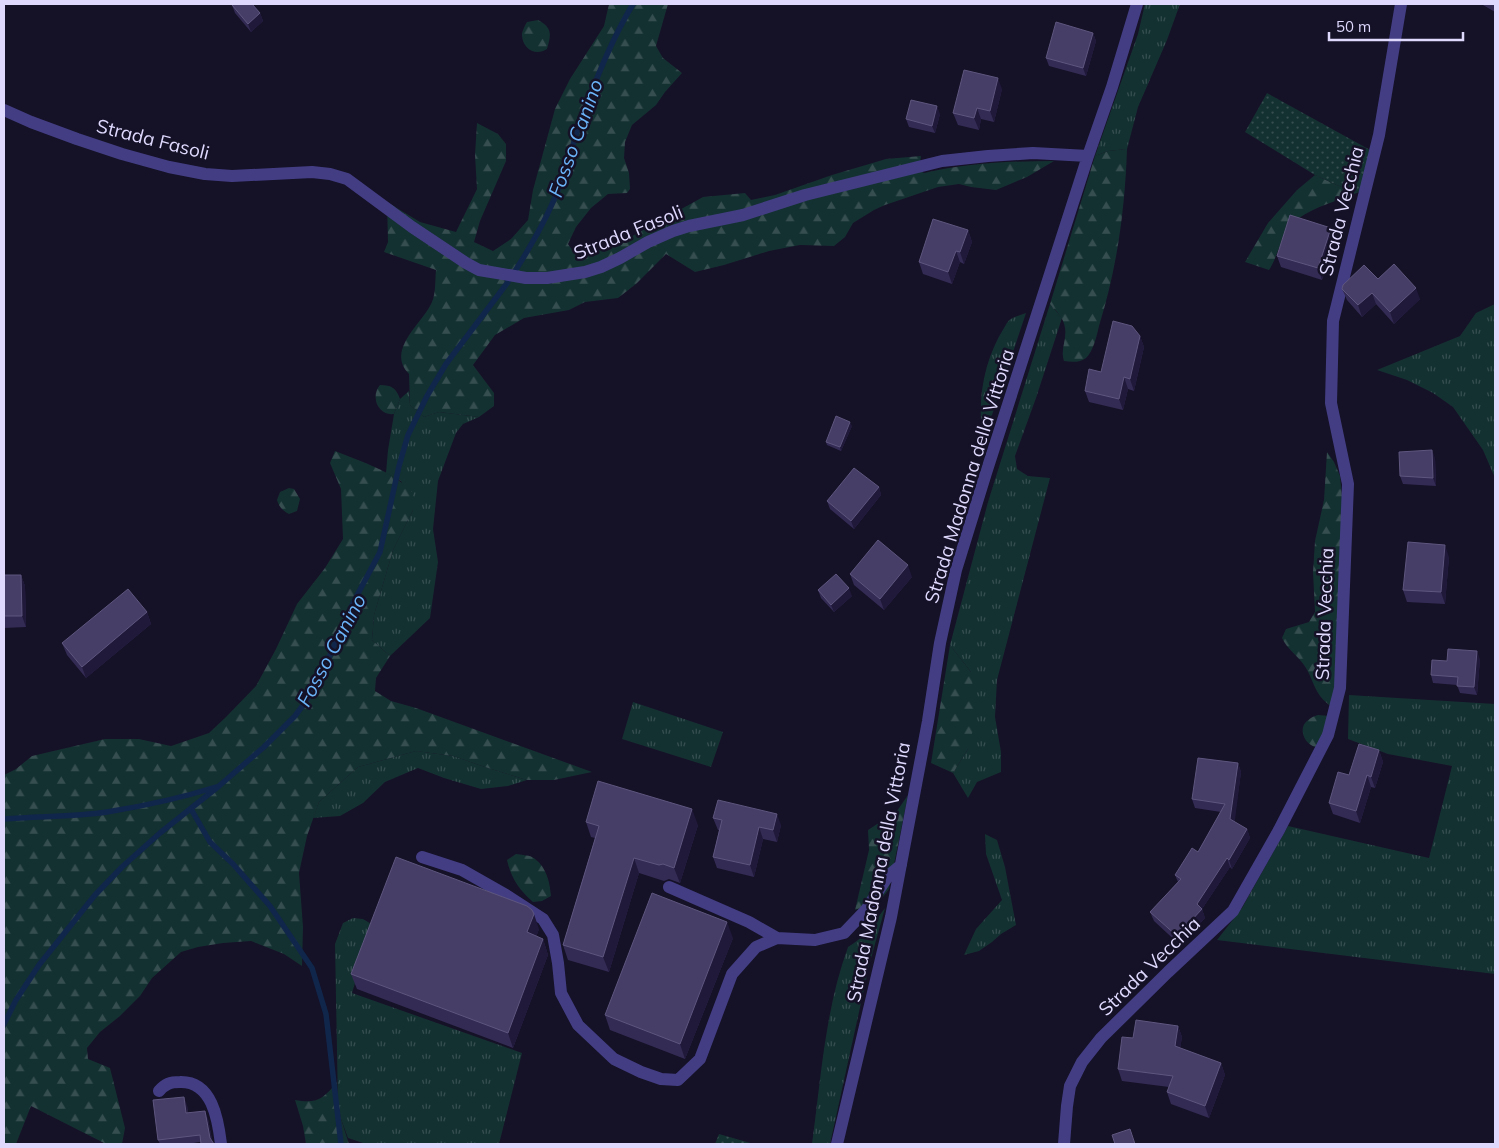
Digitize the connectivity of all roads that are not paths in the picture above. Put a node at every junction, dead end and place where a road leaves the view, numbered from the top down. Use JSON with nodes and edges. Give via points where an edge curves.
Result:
{"nodes":[{"id":1,"x":1137,"y":4,"type":"edge"},
{"id":2,"x":1401,"y":4,"type":"edge"},
{"id":3,"x":4,"y":110,"type":"edge"},
{"id":4,"x":1088,"y":156,"type":"junction"},
{"id":5,"x":422,"y":857,"type":"dead end"},
{"id":6,"x":901,"y":865,"type":"junction"},
{"id":7,"x":669,"y":887,"type":"dead end"},
{"id":8,"x":778,"y":938,"type":"junction"},
{"id":9,"x":159,"y":1091,"type":"dead end"},
{"id":10,"x":221,"y":1144,"type":"edge"},
{"id":11,"x":837,"y":1144,"type":"edge"},
{"id":12,"x":1064,"y":1144,"type":"edge"}],
"edges":[{"from":1,"to":4,"type":"street","name":"Strada Madonna della Vittoria"},
{"from":2,"to":12,"type":"street","name":"Strada Vecchia","via":[[1379,135],[1333,322],[1331,403],[1348,484],[1340,688],[1328,735],[1233,911],[1101,1038],[1082,1062],[1070,1086]]},
{"from":3,"to":4,"type":"street","name":"Strada Fasoli","via":[[77,139],[169,167],[232,176],[312,172],[346,179],[466,263],[479,270],[526,278],[585,272],[689,226],[742,215],[805,195],[942,161],[1033,153]]},
{"from":4,"to":6,"type":"street","name":"Strada Madonna della Vittoria","via":[[956,570]]},
{"from":5,"to":8,"type":"street","via":[[462,870],[543,919],[553,934],[562,993],[578,1025],[614,1059],[660,1079],[678,1080],[700,1059],[732,974],[756,946]]},
{"from":6,"to":8,"type":"street","via":[[888,876],[866,910],[844,933],[816,940]]},
{"from":6,"to":11,"type":"street","name":"Strada Madonna della Vittoria"},
{"from":7,"to":8,"type":"street"},
{"from":9,"to":10,"type":"street","via":[[172,1082],[186,1082],[200,1088],[210,1100],[218,1120]]}]}
